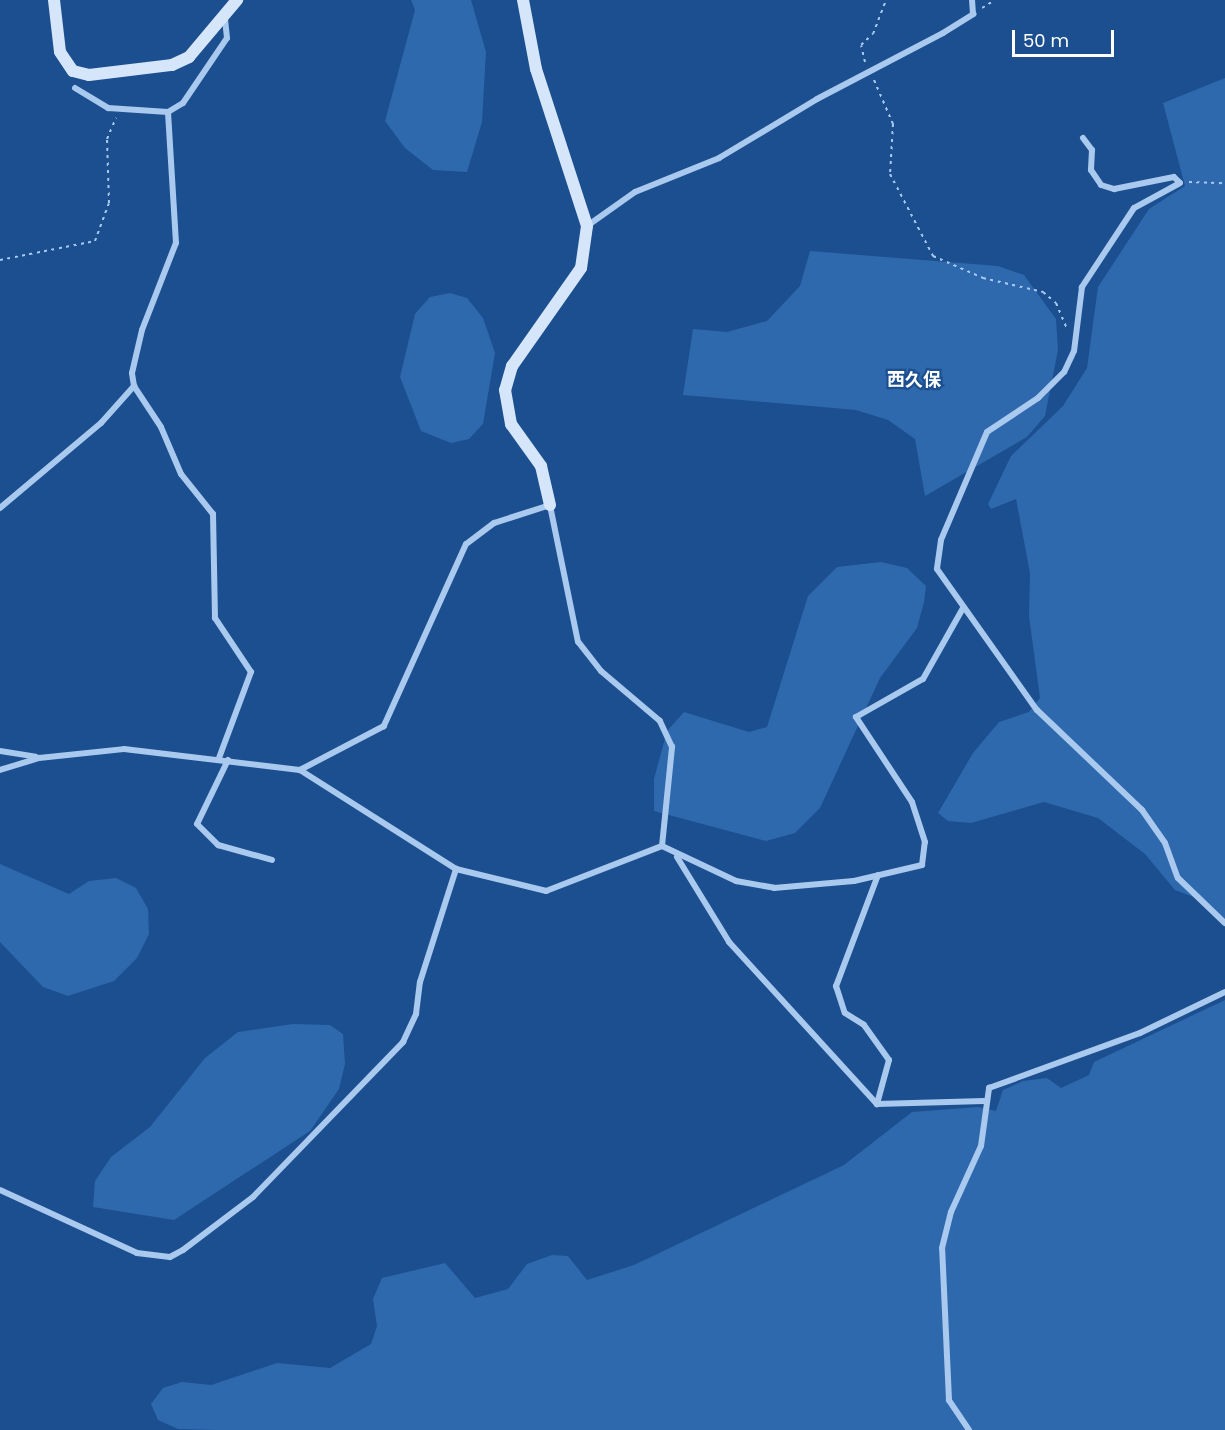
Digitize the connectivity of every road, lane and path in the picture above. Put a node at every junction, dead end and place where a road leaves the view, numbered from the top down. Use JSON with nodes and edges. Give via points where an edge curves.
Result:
{"nodes":[{"id":1,"x":54,"y":0,"type":"edge"},
{"id":2,"x":237,"y":0,"type":"edge"},
{"id":3,"x":523,"y":0,"type":"edge"},
{"id":4,"x":886,"y":0,"type":"edge"},
{"id":5,"x":972,"y":0,"type":"edge"},
{"id":6,"x":995,"y":0,"type":"edge"},
{"id":7,"x":973,"y":14,"type":"junction"},
{"id":8,"x":225,"y":18,"type":"junction"},
{"id":9,"x":867,"y":71,"type":"junction"},
{"id":10,"x":75,"y":87,"type":"dead end"},
{"id":11,"x":122,"y":111,"type":"junction"},
{"id":12,"x":168,"y":112,"type":"junction"},
{"id":13,"x":1083,"y":138,"type":"dead end"},
{"id":14,"x":1180,"y":183,"type":"junction"},
{"id":15,"x":1225,"y":183,"type":"edge"},
{"id":16,"x":587,"y":226,"type":"junction"},
{"id":17,"x":0,"y":261,"type":"edge"},
{"id":18,"x":1074,"y":351,"type":"junction"},
{"id":19,"x":134,"y":386,"type":"junction"},
{"id":20,"x":550,"y":505,"type":"junction"},
{"id":21,"x":0,"y":508,"type":"edge"},
{"id":22,"x":963,"y":608,"type":"junction"},
{"id":23,"x":0,"y":751,"type":"edge"},
{"id":24,"x":39,"y":758,"type":"junction"},
{"id":25,"x":219,"y":758,"type":"junction"},
{"id":26,"x":228,"y":760,"type":"junction"},
{"id":27,"x":0,"y":770,"type":"edge"},
{"id":28,"x":300,"y":770,"type":"junction"},
{"id":29,"x":662,"y":846,"type":"junction"},
{"id":30,"x":677,"y":857,"type":"junction"},
{"id":31,"x":272,"y":860,"type":"dead end"},
{"id":32,"x":456,"y":869,"type":"junction"},
{"id":33,"x":878,"y":875,"type":"junction"},
{"id":34,"x":1225,"y":923,"type":"edge"},
{"id":35,"x":1225,"y":992,"type":"edge"},
{"id":36,"x":984,"y":1101,"type":"junction"},
{"id":37,"x":877,"y":1104,"type":"junction"},
{"id":38,"x":0,"y":1190,"type":"edge"},
{"id":39,"x":969,"y":1430,"type":"edge"}],
"edges":[{"from":1,"to":8,"type":"street","via":[[60,52],[73,71],[88,75],[172,64],[197,50]]},
{"from":2,"to":8,"type":"street"},
{"from":3,"to":16,"type":"street","via":[[542,90]]},
{"from":4,"to":9,"type":"path","via":[[873,34],[861,45]]},
{"from":5,"to":7,"type":"street"},
{"from":6,"to":7,"type":"path"},
{"from":7,"to":9,"type":"street"},
{"from":8,"to":12,"type":"street","via":[[227,38],[183,103]]},
{"from":9,"to":16,"type":"street","via":[[719,158],[635,192]]},
{"from":9,"to":18,"type":"path","via":[[893,124],[890,174],[938,263],[1051,297]]},
{"from":10,"to":11,"type":"street","via":[[87,99]]},
{"from":11,"to":12,"type":"street"},
{"from":11,"to":17,"type":"path","via":[[109,127],[109,202],[96,241]]},
{"from":12,"to":19,"type":"street","via":[[176,243],[142,330]]},
{"from":13,"to":14,"type":"street","via":[[1092,150],[1090,170],[1101,186],[1114,189],[1174,177]]},
{"from":14,"to":15,"type":"path"},
{"from":14,"to":18,"type":"street","via":[[1134,208],[1082,286]]},
{"from":16,"to":20,"type":"street","via":[[581,268],[512,366],[505,390],[511,424],[541,466]]},
{"from":18,"to":22,"type":"street","via":[[1064,372],[1038,398],[983,438],[939,548],[937,568]]},
{"from":19,"to":21,"type":"street","via":[[101,423]]},
{"from":19,"to":25,"type":"street","via":[[161,427],[181,474],[213,514],[215,618],[251,672]]},
{"from":20,"to":28,"type":"street","via":[[494,523],[466,544],[384,726]]},
{"from":20,"to":29,"type":"street","via":[[578,642],[601,671],[660,720],[669,737]]},
{"from":22,"to":33,"type":"street","via":[[935,650],[923,679],[856,717],[905,788],[927,854],[922,865]]},
{"from":22,"to":34,"type":"street","via":[[1037,710],[1142,810],[1165,843],[1178,878]]},
{"from":23,"to":24,"type":"street"},
{"from":24,"to":25,"type":"street","via":[[124,749]]},
{"from":24,"to":27,"type":"street"},
{"from":25,"to":26,"type":"street"},
{"from":26,"to":28,"type":"street"},
{"from":26,"to":31,"type":"street","via":[[197,824],[218,845]]},
{"from":28,"to":32,"type":"street"},
{"from":29,"to":30,"type":"street"},
{"from":29,"to":32,"type":"street","via":[[558,890],[520,887]]},
{"from":30,"to":33,"type":"street","via":[[736,881],[774,888]]},
{"from":30,"to":37,"type":"street","via":[[729,942]]},
{"from":32,"to":38,"type":"street","via":[[420,982],[416,1014],[403,1042],[253,1197],[183,1250],[170,1257],[137,1253]]},
{"from":33,"to":37,"type":"street","via":[[836,986],[845,1013],[864,1025],[888,1060],[890,1072]]},
{"from":35,"to":36,"type":"street","via":[[1140,1033],[989,1088]]},
{"from":36,"to":37,"type":"street"},
{"from":36,"to":39,"type":"street","via":[[981,1146],[951,1212],[942,1248],[948,1400]]}]}
